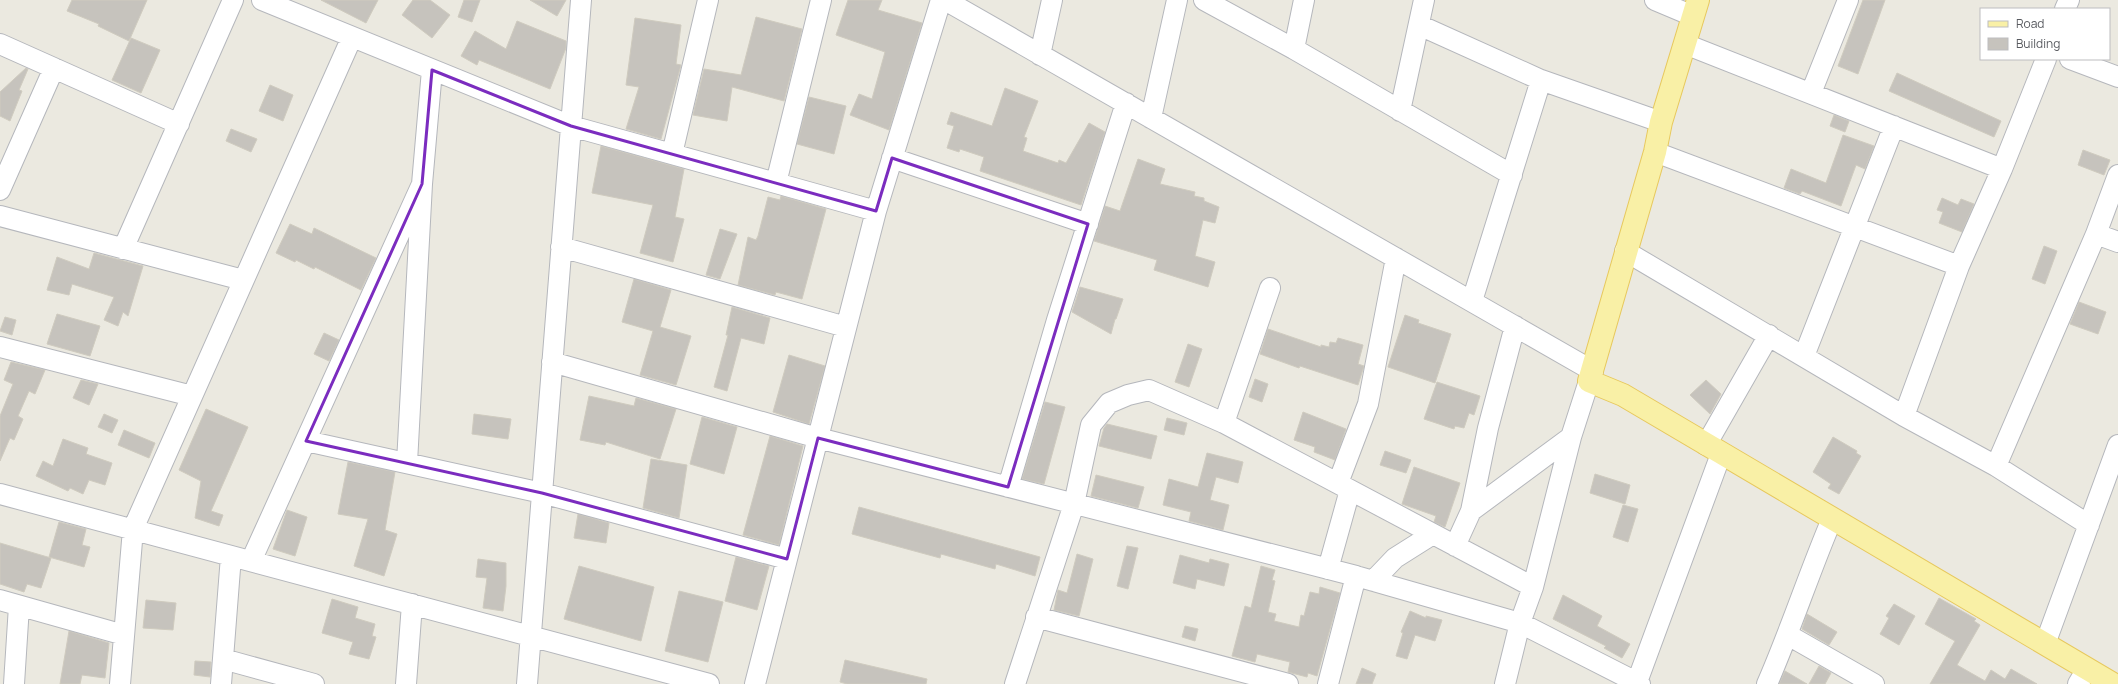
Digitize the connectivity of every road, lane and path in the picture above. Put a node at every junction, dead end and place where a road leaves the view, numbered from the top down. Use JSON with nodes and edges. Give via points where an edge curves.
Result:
{"nodes":[{"id":1,"x":233,"y":0,"type":"edge"},
{"id":2,"x":262,"y":0,"type":"edge"},
{"id":3,"x":581,"y":0,"type":"edge"},
{"id":4,"x":708,"y":0,"type":"edge"},
{"id":5,"x":821,"y":0,"type":"edge"},
{"id":6,"x":941,"y":0,"type":"edge"},
{"id":7,"x":945,"y":0,"type":"edge"},
{"id":8,"x":1052,"y":0,"type":"edge"},
{"id":9,"x":1177,"y":0,"type":"edge"},
{"id":10,"x":1204,"y":0,"type":"edge"},
{"id":11,"x":1304,"y":0,"type":"edge"},
{"id":12,"x":1424,"y":0,"type":"edge"},
{"id":13,"x":1655,"y":0,"type":"edge"},
{"id":14,"x":1848,"y":0,"type":"edge"},
{"id":15,"x":1696,"y":8,"type":"edge"},
{"id":16,"x":1419,"y":25,"type":"junction"},
{"id":17,"x":352,"y":37,"type":"junction"},
{"id":18,"x":0,"y":44,"type":"edge"},
{"id":19,"x":1685,"y":44,"type":"junction"},
{"id":20,"x":1294,"y":49,"type":"junction"},
{"id":21,"x":1040,"y":55,"type":"junction"},
{"id":22,"x":2046,"y":60,"type":"edge"},
{"id":23,"x":2073,"y":60,"type":"edge"},
{"id":24,"x":54,"y":68,"type":"junction"},
{"id":25,"x":432,"y":70,"type":"junction"},
{"id":26,"x":2118,"y":77,"type":"edge"},
{"id":27,"x":1541,"y":80,"type":"junction"},
{"id":28,"x":1811,"y":93,"type":"junction"},
{"id":29,"x":1126,"y":103,"type":"junction"},
{"id":30,"x":1400,"y":111,"type":"junction"},
{"id":31,"x":1151,"y":118,"type":"junction"},
{"id":32,"x":1661,"y":122,"type":"junction"},
{"id":33,"x":179,"y":124,"type":"junction"},
{"id":34,"x":571,"y":126,"type":"junction"},
{"id":35,"x":1894,"y":126,"type":"junction"},
{"id":36,"x":1655,"y":152,"type":"junction"},
{"id":37,"x":672,"y":154,"type":"junction"},
{"id":38,"x":892,"y":158,"type":"junction"},
{"id":39,"x":2002,"y":170,"type":"junction"},
{"id":40,"x":1512,"y":175,"type":"junction"},
{"id":41,"x":2118,"y":175,"type":"edge"},
{"id":42,"x":776,"y":182,"type":"junction"},
{"id":43,"x":422,"y":184,"type":"junction"},
{"id":44,"x":0,"y":190,"type":"edge"},
{"id":45,"x":876,"y":211,"type":"junction"},
{"id":46,"x":0,"y":216,"type":"edge"},
{"id":47,"x":1088,"y":224,"type":"junction"},
{"id":48,"x":1855,"y":228,"type":"junction"},
{"id":49,"x":2096,"y":234,"type":"junction"},
{"id":50,"x":2118,"y":242,"type":"edge"},
{"id":51,"x":561,"y":247,"type":"junction"},
{"id":52,"x":123,"y":249,"type":"junction"},
{"id":53,"x":1625,"y":251,"type":"junction"},
{"id":54,"x":1396,"y":258,"type":"junction"},
{"id":55,"x":1959,"y":266,"type":"junction"},
{"id":56,"x":243,"y":280,"type":"junction"},
{"id":57,"x":1270,"y":288,"type":"dead end"},
{"id":58,"x":1472,"y":301,"type":"junction"},
{"id":59,"x":1515,"y":326,"type":"junction"},
{"id":60,"x":846,"y":327,"type":"junction"},
{"id":61,"x":1769,"y":335,"type":"junction"},
{"id":62,"x":0,"y":346,"type":"edge"},
{"id":63,"x":1804,"y":356,"type":"junction"},
{"id":64,"x":552,"y":362,"type":"junction"},
{"id":65,"x":1591,"y":376,"type":"junction"},
{"id":66,"x":192,"y":396,"type":"junction"},
{"id":67,"x":1904,"y":416,"type":"junction"},
{"id":68,"x":1224,"y":423,"type":"junction"},
{"id":69,"x":818,"y":438,"type":"junction"},
{"id":70,"x":1571,"y":438,"type":"junction"},
{"id":71,"x":306,"y":441,"type":"junction"},
{"id":72,"x":2118,"y":445,"type":"edge"},
{"id":73,"x":1713,"y":449,"type":"junction"},
{"id":74,"x":406,"y":463,"type":"junction"},
{"id":75,"x":1996,"y":466,"type":"junction"},
{"id":76,"x":1344,"y":486,"type":"junction"},
{"id":77,"x":1008,"y":487,"type":"junction"},
{"id":78,"x":542,"y":493,"type":"junction"},
{"id":79,"x":0,"y":494,"type":"edge"},
{"id":80,"x":1074,"y":504,"type":"junction"},
{"id":81,"x":1471,"y":511,"type":"junction"},
{"id":82,"x":1832,"y":519,"type":"junction"},
{"id":83,"x":2089,"y":525,"type":"junction"},
{"id":84,"x":133,"y":529,"type":"junction"},
{"id":85,"x":1433,"y":534,"type":"junction"},
{"id":86,"x":1455,"y":546,"type":"junction"},
{"id":87,"x":231,"y":556,"type":"junction"},
{"id":88,"x":787,"y":559,"type":"junction"},
{"id":89,"x":251,"y":561,"type":"junction"},
{"id":90,"x":1328,"y":569,"type":"junction"},
{"id":91,"x":1364,"y":578,"type":"junction"},
{"id":92,"x":1533,"y":587,"type":"junction"},
{"id":93,"x":0,"y":600,"type":"edge"},
{"id":94,"x":412,"y":604,"type":"junction"},
{"id":95,"x":19,"y":606,"type":"junction"},
{"id":96,"x":1036,"y":617,"type":"junction"},
{"id":97,"x":1520,"y":623,"type":"junction"},
{"id":98,"x":1788,"y":634,"type":"junction"},
{"id":99,"x":124,"y":635,"type":"junction"},
{"id":100,"x":530,"y":636,"type":"junction"},
{"id":101,"x":2045,"y":644,"type":"junction"},
{"id":102,"x":223,"y":659,"type":"junction"},
{"id":103,"x":2083,"y":676,"type":"edge"},
{"id":104,"x":1638,"y":683,"type":"edge"},
{"id":105,"x":14,"y":684,"type":"edge"},
{"id":106,"x":120,"y":684,"type":"edge"},
{"id":107,"x":221,"y":684,"type":"edge"},
{"id":108,"x":314,"y":684,"type":"edge"},
{"id":109,"x":406,"y":684,"type":"edge"},
{"id":110,"x":527,"y":684,"type":"edge"},
{"id":111,"x":709,"y":684,"type":"edge"},
{"id":112,"x":755,"y":684,"type":"edge"},
{"id":113,"x":1015,"y":684,"type":"edge"},
{"id":114,"x":1288,"y":684,"type":"edge"},
{"id":115,"x":1328,"y":684,"type":"edge"},
{"id":116,"x":1505,"y":684,"type":"edge"},
{"id":117,"x":1767,"y":684,"type":"edge"},
{"id":118,"x":1874,"y":684,"type":"edge"},
{"id":119,"x":2114,"y":684,"type":"edge"}],
"edges":[{"from":1,"to":33,"type":"street"},
{"from":2,"to":17,"type":"street"},
{"from":3,"to":34,"type":"street"},
{"from":4,"to":37,"type":"street"},
{"from":5,"to":42,"type":"street"},
{"from":6,"to":38,"type":"street"},
{"from":7,"to":21,"type":"street"},
{"from":8,"to":21,"type":"street"},
{"from":9,"to":31,"type":"street"},
{"from":10,"to":20,"type":"street"},
{"from":11,"to":20,"type":"street"},
{"from":12,"to":16,"type":"street"},
{"from":13,"to":15,"type":"street"},
{"from":14,"to":28,"type":"street"},
{"from":15,"to":19,"type":"main road"},
{"from":16,"to":27,"type":"street"},
{"from":16,"to":30,"type":"street"},
{"from":17,"to":25,"type":"street"},
{"from":17,"to":56,"type":"street"},
{"from":18,"to":24,"type":"street"},
{"from":19,"to":28,"type":"street"},
{"from":19,"to":32,"type":"main road"},
{"from":20,"to":30,"type":"street"},
{"from":21,"to":29,"type":"street"},
{"from":22,"to":39,"type":"street"},
{"from":23,"to":26,"type":"street"},
{"from":24,"to":33,"type":"street"},
{"from":24,"to":44,"type":"street"},
{"from":25,"to":34,"type":"street"},
{"from":25,"to":43,"type":"street"},
{"from":27,"to":32,"type":"street"},
{"from":27,"to":40,"type":"street"},
{"from":28,"to":35,"type":"street"},
{"from":29,"to":31,"type":"street"},
{"from":29,"to":47,"type":"street"},
{"from":30,"to":40,"type":"street"},
{"from":31,"to":54,"type":"street"},
{"from":32,"to":36,"type":"main road"},
{"from":33,"to":52,"type":"street"},
{"from":34,"to":37,"type":"street"},
{"from":34,"to":51,"type":"street"},
{"from":35,"to":39,"type":"street"},
{"from":35,"to":48,"type":"street"},
{"from":36,"to":48,"type":"street"},
{"from":36,"to":53,"type":"main road"},
{"from":37,"to":42,"type":"street"},
{"from":38,"to":45,"type":"street"},
{"from":38,"to":47,"type":"street"},
{"from":39,"to":55,"type":"street"},
{"from":40,"to":58,"type":"street"},
{"from":41,"to":49,"type":"street"},
{"from":42,"to":45,"type":"street"},
{"from":43,"to":71,"type":"street"},
{"from":43,"to":74,"type":"street"},
{"from":45,"to":60,"type":"street"},
{"from":46,"to":52,"type":"street"},
{"from":47,"to":77,"type":"street"},
{"from":48,"to":55,"type":"street"},
{"from":48,"to":63,"type":"street"},
{"from":49,"to":50,"type":"street"},
{"from":49,"to":75,"type":"street"},
{"from":51,"to":60,"type":"street"},
{"from":51,"to":64,"type":"street"},
{"from":52,"to":56,"type":"street"},
{"from":53,"to":61,"type":"street"},
{"from":53,"to":65,"type":"main road"},
{"from":54,"to":58,"type":"street"},
{"from":54,"to":76,"type":"street","via":[[1368,404]]},
{"from":55,"to":67,"type":"street"},
{"from":56,"to":66,"type":"street"},
{"from":57,"to":68,"type":"street"},
{"from":58,"to":59,"type":"street"},
{"from":59,"to":65,"type":"street"},
{"from":59,"to":81,"type":"street","via":[[1488,428]]},
{"from":60,"to":69,"type":"street"},
{"from":61,"to":63,"type":"street"},
{"from":61,"to":73,"type":"street"},
{"from":62,"to":66,"type":"street"},
{"from":63,"to":67,"type":"street"},
{"from":64,"to":69,"type":"street"},
{"from":64,"to":78,"type":"street"},
{"from":65,"to":70,"type":"street"},
{"from":65,"to":73,"type":"main road"},
{"from":66,"to":84,"type":"street"},
{"from":67,"to":75,"type":"street"},
{"from":68,"to":76,"type":"street"},
{"from":68,"to":80,"type":"street","via":[[1149,390],[1109,403],[1091,425]]},
{"from":69,"to":77,"type":"street"},
{"from":69,"to":88,"type":"street"},
{"from":70,"to":81,"type":"street"},
{"from":70,"to":92,"type":"street"},
{"from":71,"to":74,"type":"street"},
{"from":71,"to":89,"type":"street"},
{"from":72,"to":83,"type":"street"},
{"from":73,"to":82,"type":"main road"},
{"from":73,"to":104,"type":"street"},
{"from":74,"to":78,"type":"street"},
{"from":75,"to":83,"type":"street"},
{"from":76,"to":85,"type":"street"},
{"from":76,"to":90,"type":"street"},
{"from":77,"to":80,"type":"street"},
{"from":78,"to":88,"type":"street"},
{"from":78,"to":100,"type":"street"},
{"from":79,"to":84,"type":"street"},
{"from":80,"to":90,"type":"street"},
{"from":80,"to":96,"type":"street"},
{"from":81,"to":86,"type":"street"},
{"from":82,"to":98,"type":"street"},
{"from":82,"to":101,"type":"main road"},
{"from":83,"to":101,"type":"street"},
{"from":84,"to":87,"type":"street"},
{"from":84,"to":99,"type":"street"},
{"from":85,"to":86,"type":"street"},
{"from":85,"to":91,"type":"street"},
{"from":86,"to":92,"type":"street"},
{"from":87,"to":89,"type":"street"},
{"from":87,"to":102,"type":"street"},
{"from":88,"to":112,"type":"street"},
{"from":89,"to":94,"type":"street"},
{"from":90,"to":91,"type":"street"},
{"from":91,"to":97,"type":"street"},
{"from":91,"to":115,"type":"street"},
{"from":92,"to":97,"type":"street"},
{"from":93,"to":95,"type":"street"},
{"from":94,"to":100,"type":"street"},
{"from":94,"to":109,"type":"street"},
{"from":95,"to":99,"type":"street"},
{"from":95,"to":105,"type":"street"},
{"from":96,"to":113,"type":"street"},
{"from":96,"to":114,"type":"street"},
{"from":97,"to":104,"type":"street"},
{"from":97,"to":116,"type":"street"},
{"from":98,"to":117,"type":"street"},
{"from":98,"to":118,"type":"street"},
{"from":99,"to":106,"type":"street"},
{"from":100,"to":110,"type":"street"},
{"from":100,"to":111,"type":"street"},
{"from":101,"to":103,"type":"main road"},
{"from":102,"to":107,"type":"street"},
{"from":102,"to":108,"type":"street"},
{"from":103,"to":119,"type":"main road"}]}
